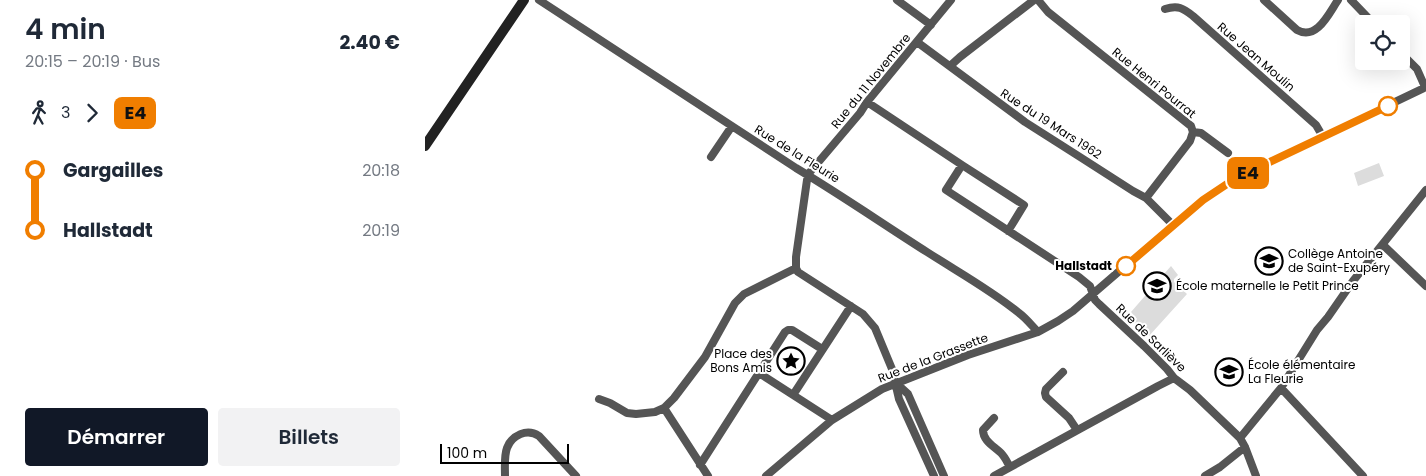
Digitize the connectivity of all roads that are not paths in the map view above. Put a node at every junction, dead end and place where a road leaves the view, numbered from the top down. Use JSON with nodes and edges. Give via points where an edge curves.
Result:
{"nodes":[{"id":1,"x":516,"y":0,"type":"edge"},
{"id":2,"x":524,"y":0,"type":"edge"},
{"id":3,"x":539,"y":0,"type":"edge"},
{"id":4,"x":897,"y":0,"type":"edge"},
{"id":5,"x":951,"y":0,"type":"edge"},
{"id":6,"x":1034,"y":0,"type":"edge"},
{"id":7,"x":1038,"y":0,"type":"edge"},
{"id":8,"x":1264,"y":0,"type":"edge"},
{"id":9,"x":1338,"y":0,"type":"edge"},
{"id":10,"x":1351,"y":0,"type":"edge"},
{"id":11,"x":1165,"y":9,"type":"dead end"},
{"id":12,"x":1365,"y":15,"type":"edge"},
{"id":13,"x":931,"y":25,"type":"junction"},
{"id":14,"x":917,"y":42,"type":"junction"},
{"id":15,"x":1410,"y":62,"type":"edge"},
{"id":16,"x":950,"y":66,"type":"junction"},
{"id":17,"x":1426,"y":87,"type":"edge"},
{"id":18,"x":867,"y":102,"type":"junction"},
{"id":19,"x":732,"y":126,"type":"junction"},
{"id":20,"x":1193,"y":132,"type":"junction"},
{"id":21,"x":1323,"y":137,"type":"junction"},
{"id":22,"x":425,"y":141,"type":"edge"},
{"id":23,"x":425,"y":146,"type":"edge"},
{"id":24,"x":1228,"y":153,"type":"dead end"},
{"id":25,"x":711,"y":157,"type":"dead end"},
{"id":26,"x":962,"y":166,"type":"junction"},
{"id":27,"x":808,"y":175,"type":"junction"},
{"id":28,"x":1426,"y":190,"type":"edge"},
{"id":29,"x":1145,"y":198,"type":"junction"},
{"id":30,"x":1173,"y":225,"type":"junction"},
{"id":31,"x":1007,"y":231,"type":"junction"},
{"id":32,"x":1383,"y":245,"type":"junction"},
{"id":33,"x":796,"y":268,"type":"junction"},
{"id":34,"x":1426,"y":286,"type":"edge"},
{"id":35,"x":1093,"y":294,"type":"junction"},
{"id":36,"x":851,"y":306,"type":"junction"},
{"id":37,"x":1038,"y":332,"type":"junction"},
{"id":38,"x":822,"y":349,"type":"junction"},
{"id":39,"x":1063,"y":372,"type":"dead end"},
{"id":40,"x":759,"y":373,"type":"junction"},
{"id":41,"x":1174,"y":378,"type":"junction"},
{"id":42,"x":896,"y":383,"type":"junction"},
{"id":43,"x":1281,"y":388,"type":"junction"},
{"id":44,"x":793,"y":395,"type":"junction"},
{"id":45,"x":599,"y":399,"type":"dead end"},
{"id":46,"x":664,"y":408,"type":"junction"},
{"id":47,"x":994,"y":418,"type":"dead end"},
{"id":48,"x":832,"y":420,"type":"junction"},
{"id":49,"x":1077,"y":430,"type":"junction"},
{"id":50,"x":1240,"y":438,"type":"junction"},
{"id":51,"x":1245,"y":447,"type":"junction"},
{"id":52,"x":700,"y":465,"type":"junction"},
{"id":53,"x":1010,"y":467,"type":"junction"},
{"id":54,"x":505,"y":476,"type":"edge"},
{"id":55,"x":576,"y":476,"type":"edge"},
{"id":56,"x":708,"y":476,"type":"edge"},
{"id":57,"x":767,"y":476,"type":"edge"},
{"id":58,"x":934,"y":476,"type":"edge"},
{"id":59,"x":944,"y":476,"type":"edge"},
{"id":60,"x":994,"y":476,"type":"edge"},
{"id":61,"x":1205,"y":476,"type":"edge"},
{"id":62,"x":1256,"y":476,"type":"edge"},
{"id":63,"x":1363,"y":476,"type":"edge"}],
"edges":[{"from":1,"to":22,"type":"main road"},
{"from":2,"to":23,"type":"main road"},
{"from":3,"to":19,"type":"street","name":"Rue de la Fleurie"},
{"from":4,"to":13,"type":"street"},
{"from":5,"to":13,"type":"street","name":"Rue du 11 Novembre"},
{"from":6,"to":16,"type":"street"},
{"from":7,"to":20,"type":"street","name":"Rue Henri Pourrat","via":[[1048,12],[1187,122]]},
{"from":8,"to":9,"type":"street","via":[[1297,30],[1308,33],[1319,27]]},
{"from":10,"to":12,"type":"street"},
{"from":11,"to":21,"type":"street","name":"Rue Jean Moulin","via":[[1175,6],[1193,16],[1316,125]]},
{"from":13,"to":14,"type":"street","name":"Rue du 11 Novembre"},
{"from":14,"to":16,"type":"street","name":"Rue du 19 Mars 1962"},
{"from":14,"to":18,"type":"street","name":"Rue du 11 Novembre"},
{"from":15,"to":17,"type":"street"},
{"from":16,"to":29,"type":"street","name":"Rue du 19 Mars 1962","via":[[1025,122]]},
{"from":17,"to":21,"type":"street","name":"Rue de la Grassette"},
{"from":18,"to":26,"type":"street"},
{"from":18,"to":27,"type":"street","name":"Rue du 11 Novembre"},
{"from":19,"to":25,"type":"street"},
{"from":19,"to":27,"type":"street","name":"Rue de la Fleurie"},
{"from":20,"to":24,"type":"street","via":[[1201,133]]},
{"from":20,"to":29,"type":"street","name":"Rue Henri Pourrat","via":[[1190,141]]},
{"from":21,"to":30,"type":"street","name":"Rue de la Grassette","via":[[1236,178]]},
{"from":26,"to":31,"type":"street","name":"Rue de Sarliève","via":[[946,190]]},
{"from":26,"to":31,"type":"street","via":[[1024,205]]},
{"from":27,"to":33,"type":"street"},
{"from":27,"to":37,"type":"street","name":"Rue de la Fleurie","via":[[1021,314]]},
{"from":28,"to":32,"type":"street"},
{"from":29,"to":30,"type":"street","name":"Rue du 19 Mars 1962"},
{"from":30,"to":35,"type":"street","name":"Rue de la Grassette"},
{"from":31,"to":35,"type":"street","name":"Rue de Sarliève","via":[[1079,277],[1090,286]]},
{"from":32,"to":34,"type":"street"},
{"from":32,"to":43,"type":"street","via":[[1317,330]]},
{"from":33,"to":36,"type":"street"},
{"from":33,"to":46,"type":"street","via":[[744,294],[735,303],[705,357]]},
{"from":35,"to":37,"type":"street","name":"Rue de la Grassette","via":[[1073,312]]},
{"from":35,"to":41,"type":"street","name":"Rue de Sarliève","via":[[1095,300]]},
{"from":36,"to":38,"type":"street"},
{"from":36,"to":42,"type":"street","via":[[875,328]]},
{"from":37,"to":42,"type":"street","name":"Rue de la Grassette"},
{"from":38,"to":40,"type":"street","via":[[788,330]]},
{"from":38,"to":44,"type":"street"},
{"from":39,"to":49,"type":"street","via":[[1045,393]]},
{"from":40,"to":44,"type":"street"},
{"from":40,"to":52,"type":"street"},
{"from":41,"to":49,"type":"street"},
{"from":41,"to":50,"type":"street","name":"Rue de Sarliève"},
{"from":42,"to":48,"type":"street","name":"Rue de la Grassette","via":[[865,398]]},
{"from":42,"to":58,"type":"street","via":[[899,399]]},
{"from":42,"to":59,"type":"street","via":[[908,394]]},
{"from":43,"to":50,"type":"street"},
{"from":43,"to":63,"type":"street"},
{"from":44,"to":48,"type":"street"},
{"from":45,"to":46,"type":"street","via":[[627,413],[655,412]]},
{"from":46,"to":52,"type":"street"},
{"from":47,"to":53,"type":"street","via":[[983,434]]},
{"from":48,"to":57,"type":"street","name":"Rue de la Grassette"},
{"from":49,"to":53,"type":"street"},
{"from":50,"to":51,"type":"street","name":"Rue de Sarliève"},
{"from":51,"to":61,"type":"street"},
{"from":51,"to":62,"type":"street","name":"Rue de Sarliève"},
{"from":52,"to":56,"type":"street"},
{"from":53,"to":60,"type":"street"},
{"from":54,"to":55,"type":"street","via":[[508,446],[523,432],[534,432]]}]}
